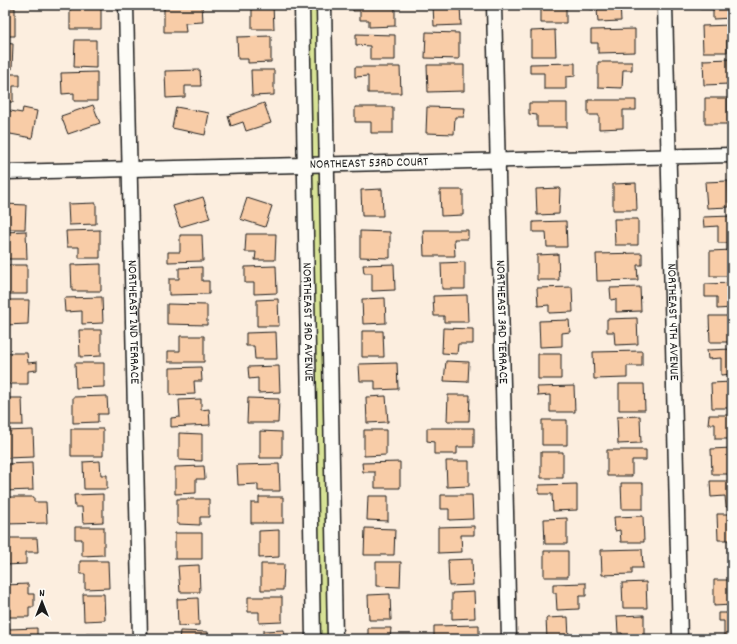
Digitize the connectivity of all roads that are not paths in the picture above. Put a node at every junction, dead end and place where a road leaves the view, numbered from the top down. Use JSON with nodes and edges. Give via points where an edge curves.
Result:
{"nodes":[{"id":1,"x":126,"y":5,"type":"edge"},
{"id":2,"x":302,"y":5,"type":"edge"},
{"id":3,"x":324,"y":5,"type":"edge"},
{"id":4,"x":494,"y":5,"type":"edge"},
{"id":5,"x":664,"y":5,"type":"edge"},
{"id":6,"x":732,"y":155,"type":"edge"},
{"id":7,"x":668,"y":156,"type":"junction"},
{"id":8,"x":497,"y":160,"type":"junction"},
{"id":9,"x":327,"y":164,"type":"junction"},
{"id":10,"x":304,"y":165,"type":"junction"},
{"id":11,"x":129,"y":169,"type":"junction"},
{"id":12,"x":5,"y":172,"type":"edge"},
{"id":13,"x":307,"y":282,"type":"junction"},
{"id":14,"x":329,"y":282,"type":"junction"},
{"id":15,"x":312,"y":566,"type":"junction"},
{"id":16,"x":334,"y":566,"type":"junction"},
{"id":17,"x":140,"y":639,"type":"edge"},
{"id":18,"x":313,"y":639,"type":"edge"},
{"id":19,"x":335,"y":639,"type":"edge"},
{"id":20,"x":509,"y":639,"type":"edge"},
{"id":21,"x":680,"y":639,"type":"edge"}],
"edges":[{"from":1,"to":11,"type":"street","name":"NORTHEAST 2ND TERRACE"},
{"from":2,"to":10,"type":"street","name":"NORTHEAST 3RD AVENUE"},
{"from":3,"to":9,"type":"street","name":"NORTHEAST 3RD AVENUE"},
{"from":4,"to":8,"type":"street","name":"NORTHEAST 3RD TERRACE"},
{"from":5,"to":7,"type":"street","name":"NORTHEAST 4TH AVENUE"},
{"from":6,"to":7,"type":"street","name":"NORTHEAST 53RD COURT"},
{"from":7,"to":8,"type":"street","name":"NORTHEAST 53RD COURT"},
{"from":7,"to":21,"type":"street","name":"NORTHEAST 4TH AVENUE"},
{"from":8,"to":9,"type":"street","name":"NORTHEAST 53RD COURT"},
{"from":8,"to":20,"type":"street","name":"NORTHEAST 3RD TERRACE"},
{"from":9,"to":10,"type":"street","name":"NORTHEAST 53RD COURT"},
{"from":9,"to":14,"type":"street","name":"NORTHEAST 3RD AVENUE"},
{"from":10,"to":11,"type":"street","name":"NORTHEAST 53RD COURT"},
{"from":10,"to":13,"type":"street","name":"NORTHEAST 3RD AVENUE"},
{"from":11,"to":12,"type":"street","name":"NORTHEAST 53RD COURT"},
{"from":11,"to":17,"type":"street","name":"NORTHEAST 2ND TERRACE"},
{"from":13,"to":14,"type":"street"},
{"from":13,"to":15,"type":"street","name":"NORTHEAST 3RD AVENUE"},
{"from":14,"to":16,"type":"street","name":"NORTHEAST 3RD AVENUE"},
{"from":15,"to":16,"type":"street"},
{"from":15,"to":18,"type":"street","name":"NORTHEAST 3RD AVENUE"},
{"from":16,"to":19,"type":"street","name":"NORTHEAST 3RD AVENUE"}]}
